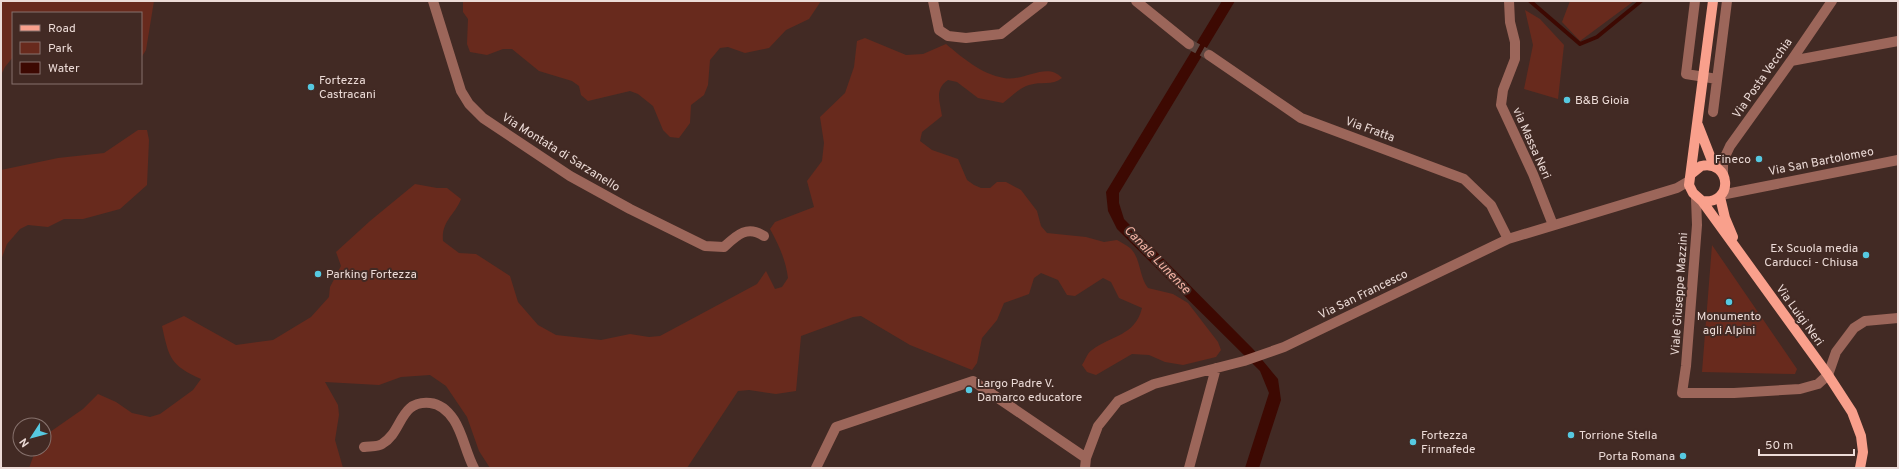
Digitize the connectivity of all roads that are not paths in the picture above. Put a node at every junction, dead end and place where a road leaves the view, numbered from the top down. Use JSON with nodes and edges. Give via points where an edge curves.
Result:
{"nodes":[{"id":1,"x":433,"y":1,"type":"edge"},
{"id":2,"x":933,"y":1,"type":"edge"},
{"id":3,"x":1042,"y":1,"type":"edge"},
{"id":4,"x":1136,"y":1,"type":"edge"},
{"id":5,"x":1509,"y":1,"type":"edge"},
{"id":6,"x":1695,"y":1,"type":"edge"},
{"id":7,"x":1713,"y":1,"type":"edge"},
{"id":8,"x":1727,"y":1,"type":"edge"},
{"id":9,"x":1832,"y":1,"type":"edge"},
{"id":10,"x":1898,"y":41,"type":"edge"},
{"id":11,"x":1190,"y":44,"type":"tunnel mouth"},
{"id":12,"x":1208,"y":55,"type":"tunnel mouth"},
{"id":13,"x":1791,"y":62,"type":"junction"},
{"id":14,"x":1703,"y":77,"type":"junction"},
{"id":15,"x":1717,"y":79,"type":"junction"},
{"id":16,"x":1713,"y":112,"type":"dead end"},
{"id":17,"x":1697,"y":122,"type":"junction"},
{"id":18,"x":1898,"y":160,"type":"edge"},
{"id":19,"x":1714,"y":166,"type":"junction"},
{"id":20,"x":1690,"y":178,"type":"junction"},
{"id":21,"x":1724,"y":178,"type":"junction"},
{"id":22,"x":1750,"y":189,"type":"junction"},
{"id":23,"x":1721,"y":196,"type":"junction"},
{"id":24,"x":1699,"y":199,"type":"junction"},
{"id":25,"x":1553,"y":225,"type":"junction"},
{"id":26,"x":764,"y":236,"type":"dead end"},
{"id":27,"x":1508,"y":239,"type":"junction"},
{"id":28,"x":1738,"y":250,"type":"junction"},
{"id":29,"x":1898,"y":318,"type":"edge"},
{"id":30,"x":1216,"y":368,"type":"junction"},
{"id":31,"x":1828,"y":375,"type":"junction"},
{"id":32,"x":364,"y":447,"type":"dead end"},
{"id":33,"x":1086,"y":463,"type":"edge"},
{"id":34,"x":474,"y":468,"type":"edge"},
{"id":35,"x":816,"y":468,"type":"edge"},
{"id":36,"x":1189,"y":468,"type":"edge"},
{"id":37,"x":1860,"y":468,"type":"edge"}],
"edges":[{"from":1,"to":26,"type":"street","name":"Via Montata di Sarzanello","via":[[461,91],[469,104],[484,118],[588,186],[705,246],[724,247],[749,230],[757,231]]},
{"from":2,"to":3,"type":"street","via":[[939,30],[948,36],[966,38],[1002,34]]},
{"from":4,"to":11,"type":"street"},
{"from":5,"to":25,"type":"street","name":"via Massa Neri","via":[[1515,60],[1503,90],[1501,106],[1533,174]]},
{"from":6,"to":14,"type":"street","via":[[1686,74]]},
{"from":7,"to":14,"type":"main road","name":"Viale Giuseppe Mazzini"},
{"from":8,"to":15,"type":"street"},
{"from":9,"to":13,"type":"street","name":"Via Posta Vecchia"},
{"from":10,"to":13,"type":"street"},
{"from":12,"to":27,"type":"street","name":"Via Fratta","via":[[1301,118],[1464,179],[1491,204]]},
{"from":13,"to":21,"type":"street","name":"Via Posta Vecchia","via":[[1730,146],[1723,161]]},
{"from":14,"to":15,"type":"street"},
{"from":14,"to":17,"type":"main road","name":"Viale Giuseppe Mazzini"},
{"from":15,"to":16,"type":"street"},
{"from":17,"to":19,"type":"main road","name":"Viale Giuseppe Mazzini"},
{"from":17,"to":20,"type":"main road","name":"Viale Giuseppe Mazzini"},
{"from":18,"to":22,"type":"street","name":"Via San Bartolomeo"},
{"from":19,"to":20,"type":"main road","via":[[1701,166]]},
{"from":19,"to":21,"type":"main road","name":"Viale Giuseppe Mazzini"},
{"from":20,"to":24,"type":"main road","name":"Viale Giuseppe Mazzini","via":[[1690,190]]},
{"from":20,"to":25,"type":"street","name":"Via San Francesco","via":[[1677,188]]},
{"from":21,"to":22,"type":"street","via":[[1734,187]]},
{"from":21,"to":23,"type":"main road","via":[[1726,186]]},
{"from":22,"to":23,"type":"street","name":"Via San Bartolomeo"},
{"from":23,"to":24,"type":"main road","via":[[1712,201]]},
{"from":23,"to":28,"type":"main road","name":"Via Luigi Neri","via":[[1725,218]]},
{"from":24,"to":28,"type":"main road","name":"Via Luigi Neri"},
{"from":24,"to":31,"type":"street","name":"Viale Giuseppe Mazzini","via":[[1682,393],[1800,389],[1818,384]]},
{"from":25,"to":27,"type":"street","name":"Via San Francesco"},
{"from":27,"to":30,"type":"street","name":"Via San Francesco","via":[[1284,347]]},
{"from":28,"to":31,"type":"main road","name":"Via Luigi Neri"},
{"from":29,"to":31,"type":"street","name":"Via Luigi Neri","via":[[1865,321],[1854,328],[1836,352]]},
{"from":30,"to":33,"type":"street","name":"Via San Francesco","via":[[1154,384],[1118,401],[1098,426]]},
{"from":30,"to":36,"type":"street"},
{"from":31,"to":37,"type":"main road","name":"Via Luigi Neri","via":[[1852,412],[1861,436],[1863,452]]},
{"from":32,"to":34,"type":"street","via":[[381,445],[391,436],[404,413],[412,406],[425,402],[437,403],[455,421]]},
{"from":33,"to":35,"type":"street","via":[[1041,426],[974,381],[836,427]]}]}
